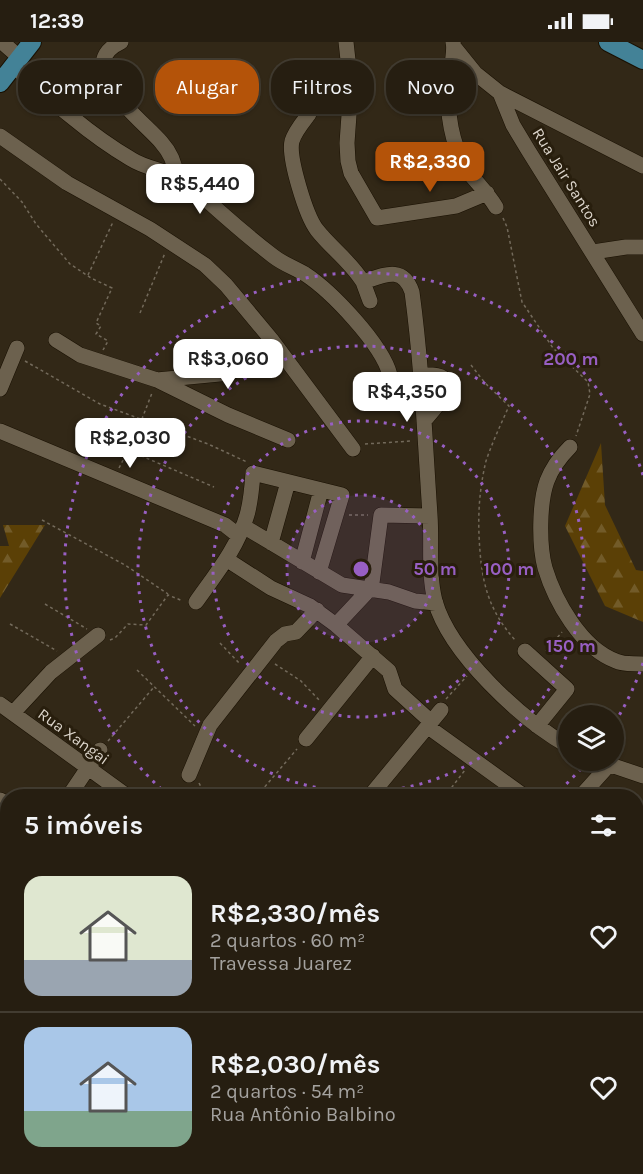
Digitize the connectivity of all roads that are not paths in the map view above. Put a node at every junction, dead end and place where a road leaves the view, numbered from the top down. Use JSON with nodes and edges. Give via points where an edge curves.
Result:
{"nodes":[{"id":1,"x":2,"y":42,"type":"edge"},
{"id":2,"x":32,"y":42,"type":"edge"},
{"id":3,"x":121,"y":42,"type":"edge"},
{"id":4,"x":346,"y":42,"type":"edge"},
{"id":5,"x":608,"y":42,"type":"edge"},
{"id":6,"x":453,"y":45,"type":"edge"},
{"id":7,"x":643,"y":60,"type":"edge"},
{"id":8,"x":17,"y":62,"type":"junction"},
{"id":9,"x":0,"y":84,"type":"edge"},
{"id":10,"x":500,"y":93,"type":"junction"},
{"id":11,"x":309,"y":114,"type":"dead end"},
{"id":12,"x":0,"y":136,"type":"edge"},
{"id":13,"x":643,"y":166,"type":"edge"},
{"id":14,"x":176,"y":175,"type":"junction"},
{"id":15,"x":487,"y":193,"type":"junction"},
{"id":16,"x":496,"y":207,"type":"road end"},
{"id":17,"x":643,"y":247,"type":"edge"},
{"id":18,"x":592,"y":252,"type":"junction"},
{"id":19,"x":363,"y":282,"type":"junction"},
{"id":20,"x":370,"y":301,"type":"dead end"},
{"id":21,"x":643,"y":334,"type":"edge"},
{"id":22,"x":56,"y":339,"type":"dead end"},
{"id":23,"x":272,"y":339,"type":"junction"},
{"id":24,"x":16,"y":351,"type":"road end"},
{"id":25,"x":390,"y":375,"type":"dead end"},
{"id":26,"x":421,"y":375,"type":"junction"},
{"id":27,"x":158,"y":380,"type":"junction"},
{"id":28,"x":0,"y":389,"type":"edge"},
{"id":29,"x":424,"y":421,"type":"junction"},
{"id":30,"x":0,"y":431,"type":"edge"},
{"id":31,"x":8,"y":440,"type":"edge"},
{"id":32,"x":288,"y":440,"type":"dead end"},
{"id":33,"x":570,"y":447,"type":"road end"},
{"id":34,"x":353,"y":449,"type":"road end"},
{"id":35,"x":288,"y":482,"type":"junction"},
{"id":36,"x":321,"y":490,"type":"junction"},
{"id":37,"x":430,"y":516,"type":"junction"},
{"id":38,"x":241,"y":531,"type":"junction"},
{"id":39,"x":271,"y":543,"type":"junction"},
{"id":40,"x":226,"y":559,"type":"junction"},
{"id":41,"x":302,"y":562,"type":"junction"},
{"id":42,"x":319,"y":572,"type":"junction"},
{"id":43,"x":368,"y":590,"type":"junction"},
{"id":44,"x":196,"y":602,"type":"road end"},
{"id":45,"x":436,"y":603,"type":"junction"},
{"id":46,"x":317,"y":610,"type":"junction"},
{"id":47,"x":336,"y":625,"type":"junction"},
{"id":48,"x":98,"y":635,"type":"road end"},
{"id":49,"x":525,"y":651,"type":"road end"},
{"id":50,"x":374,"y":657,"type":"junction"},
{"id":51,"x":643,"y":664,"type":"edge"},
{"id":52,"x":6,"y":709,"type":"edge"},
{"id":53,"x":441,"y":710,"type":"road end"},
{"id":54,"x":429,"y":724,"type":"junction"},
{"id":55,"x":537,"y":726,"type":"junction"},
{"id":56,"x":306,"y":739,"type":"road end"},
{"id":57,"x":558,"y":740,"type":"edge"},
{"id":58,"x":100,"y":750,"type":"road end"},
{"id":59,"x":88,"y":768,"type":"junction"},
{"id":60,"x":624,"y":770,"type":"edge"},
{"id":61,"x":597,"y":771,"type":"edge"},
{"id":62,"x":189,"y":775,"type":"road end"},
{"id":63,"x":643,"y":776,"type":"edge"},
{"id":64,"x":74,"y":789,"type":"edge"},
{"id":65,"x":117,"y":789,"type":"edge"},
{"id":66,"x":376,"y":789,"type":"edge"},
{"id":67,"x":514,"y":789,"type":"edge"},
{"id":68,"x":585,"y":789,"type":"edge"}],
"edges":[{"from":1,"to":8,"type":"street"},
{"from":2,"to":8,"type":"main road"},
{"from":3,"to":14,"type":"street","via":[[104,57],[104,78],[161,142],[174,163]]},
{"from":4,"to":15,"type":"street","via":[[351,87],[348,161],[375,216],[380,219],[456,206]]},
{"from":5,"to":7,"type":"main road"},
{"from":6,"to":10,"type":"street","name":"Rua Jair Santos","via":[[475,73]]},
{"from":6,"to":15,"type":"street","via":[[448,94],[454,140],[471,175]]},
{"from":8,"to":9,"type":"main road"},
{"from":8,"to":14,"type":"street","via":[[60,107],[131,159]]},
{"from":10,"to":13,"type":"street"},
{"from":10,"to":18,"type":"street","name":"Rua Jair Santos","via":[[528,150]]},
{"from":11,"to":19,"type":"street","via":[[294,136],[291,149],[307,212],[316,229]]},
{"from":12,"to":23,"type":"street","via":[[67,183],[170,241],[205,266]]},
{"from":14,"to":25,"type":"street","via":[[265,250],[307,275],[344,308],[380,354]]},
{"from":15,"to":16,"type":"street"},
{"from":17,"to":18,"type":"street"},
{"from":18,"to":21,"type":"street","name":"Rua Jair Santos"},
{"from":19,"to":20,"type":"street"},
{"from":19,"to":26,"type":"street","via":[[392,274],[406,280],[412,292]]},
{"from":22,"to":27,"type":"street","via":[[80,355]]},
{"from":23,"to":27,"type":"street","via":[[230,373]]},
{"from":23,"to":34,"type":"street"},
{"from":24,"to":28,"type":"street"},
{"from":26,"to":29,"type":"street"},
{"from":26,"to":29,"type":"street","via":[[442,376],[448,386]]},
{"from":27,"to":32,"type":"street"},
{"from":29,"to":37,"type":"street"},
{"from":30,"to":31,"type":"street"},
{"from":31,"to":38,"type":"street"},
{"from":33,"to":51,"type":"street","via":[[550,472],[542,506],[545,566],[552,587],[585,639],[613,660]]},
{"from":35,"to":36,"type":"street"},
{"from":35,"to":38,"type":"street","via":[[253,473]]},
{"from":35,"to":39,"type":"street"},
{"from":36,"to":41,"type":"street"},
{"from":36,"to":42,"type":"street","via":[[342,495]]},
{"from":37,"to":43,"type":"street","via":[[381,515]]},
{"from":37,"to":45,"type":"street"},
{"from":38,"to":39,"type":"street"},
{"from":38,"to":40,"type":"street"},
{"from":39,"to":41,"type":"street"},
{"from":40,"to":44,"type":"street"},
{"from":40,"to":46,"type":"street"},
{"from":41,"to":42,"type":"street"},
{"from":42,"to":43,"type":"street","via":[[342,585]]},
{"from":43,"to":45,"type":"street"},
{"from":43,"to":47,"type":"street"},
{"from":45,"to":55,"type":"street","via":[[447,627],[475,666]]},
{"from":46,"to":47,"type":"street"},
{"from":46,"to":62,"type":"street","via":[[296,632],[281,637],[210,725]]},
{"from":47,"to":50,"type":"street"},
{"from":48,"to":52,"type":"street"},
{"from":49,"to":55,"type":"street","via":[[567,688]]},
{"from":50,"to":54,"type":"street","via":[[389,671],[398,693]]},
{"from":50,"to":56,"type":"street"},
{"from":52,"to":59,"type":"street","name":"Rua Xangai"},
{"from":53,"to":54,"type":"street"},
{"from":54,"to":66,"type":"street"},
{"from":54,"to":67,"type":"street"},
{"from":55,"to":57,"type":"street"},
{"from":58,"to":59,"type":"street"},
{"from":59,"to":64,"type":"street"},
{"from":59,"to":65,"type":"street","name":"Rua Xangai"},
{"from":60,"to":63,"type":"street"},
{"from":61,"to":68,"type":"street"}]}
